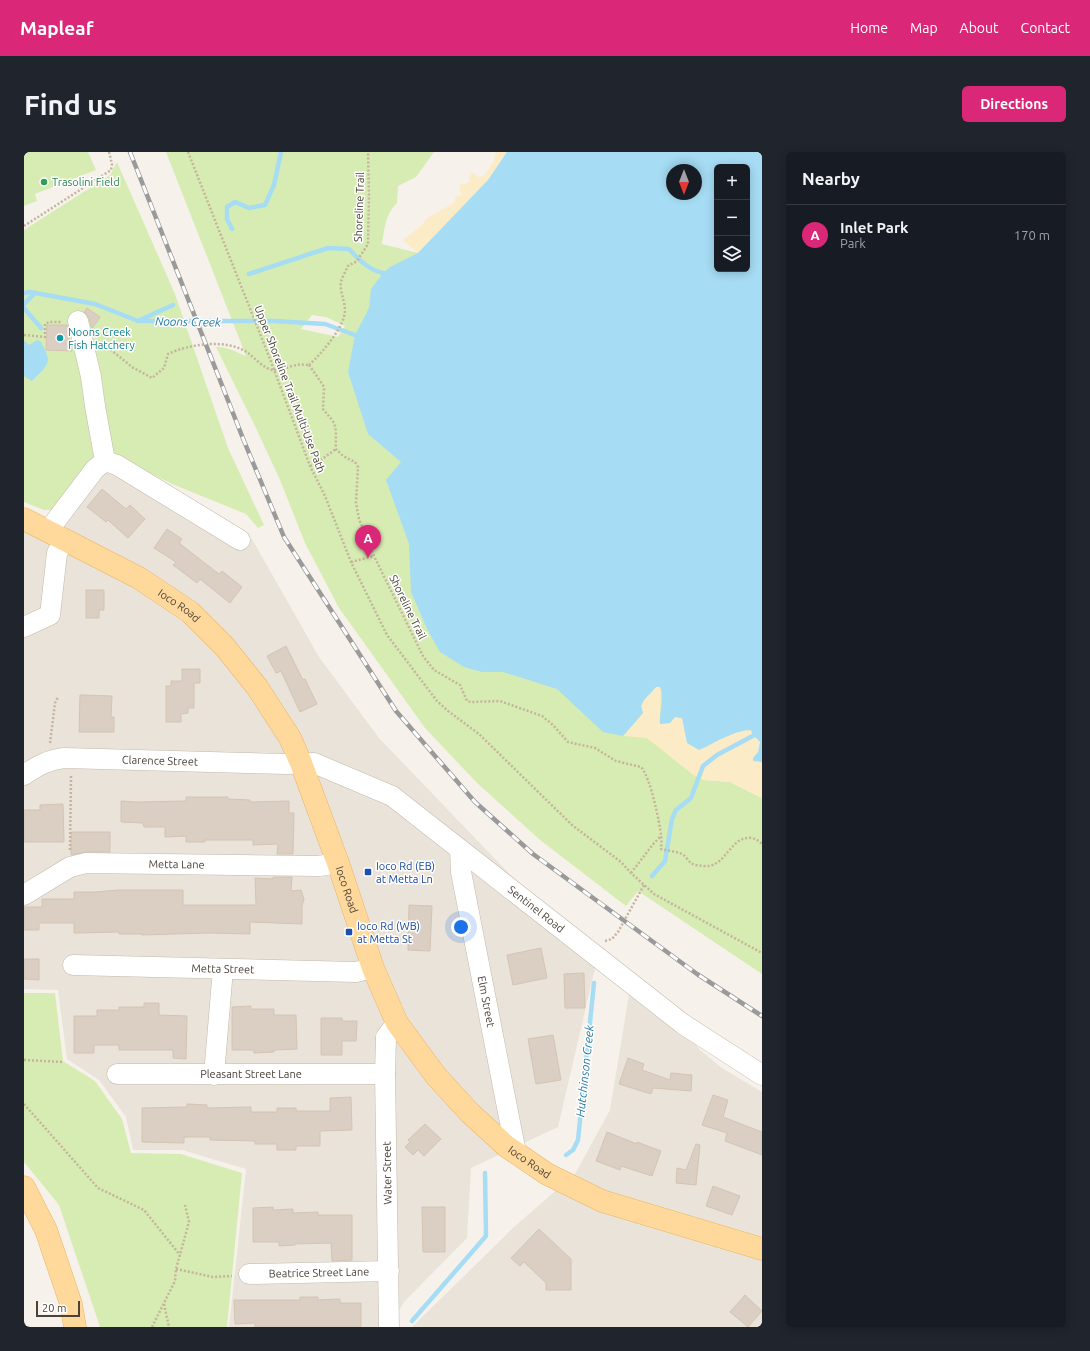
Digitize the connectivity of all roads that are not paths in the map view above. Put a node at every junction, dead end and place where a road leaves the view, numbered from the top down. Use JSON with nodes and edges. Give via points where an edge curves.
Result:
{"nodes":[{"id":1,"x":78,"y":321,"type":"road end"},
{"id":2,"x":104,"y":462,"type":"junction"},
{"id":3,"x":24,"y":519,"type":"edge"},
{"id":4,"x":56,"y":536,"type":"junction"},
{"id":5,"x":240,"y":540,"type":"dead end"},
{"id":6,"x":24,"y":627,"type":"edge"},
{"id":7,"x":301,"y":764,"type":"junction"},
{"id":8,"x":24,"y":775,"type":"edge"},
{"id":9,"x":460,"y":850,"type":"junction"},
{"id":10,"x":338,"y":863,"type":"junction"},
{"id":11,"x":24,"y":895,"type":"edge"},
{"id":12,"x":73,"y":965,"type":"dead end"},
{"id":13,"x":373,"y":968,"type":"junction"},
{"id":14,"x":223,"y":969,"type":"junction"},
{"id":15,"x":397,"y":1023,"type":"junction"},
{"id":16,"x":117,"y":1074,"type":"dead end"},
{"id":17,"x":385,"y":1074,"type":"junction"},
{"id":18,"x":214,"y":1075,"type":"junction"},
{"id":19,"x":762,"y":1075,"type":"edge"},
{"id":20,"x":516,"y":1153,"type":"junction"},
{"id":21,"x":24,"y":1187,"type":"edge"},
{"id":22,"x":762,"y":1249,"type":"edge"},
{"id":23,"x":389,"y":1271,"type":"junction"},
{"id":24,"x":248,"y":1274,"type":"road end"},
{"id":25,"x":75,"y":1327,"type":"edge"},
{"id":26,"x":389,"y":1327,"type":"edge"}],
"edges":[{"from":1,"to":2,"type":"street","via":[[91,377]]},
{"from":2,"to":4,"type":"street","via":[[95,469]]},
{"from":2,"to":5,"type":"street","via":[[117,465]]},
{"from":3,"to":4,"type":"main road","name":"Ioco Road"},
{"from":4,"to":6,"type":"street","via":[[57,553],[50,615]]},
{"from":4,"to":7,"type":"main road","name":"Ioco Road","via":[[140,578],[190,612],[225,647],[257,687],[290,738]]},
{"from":7,"to":8,"type":"street","name":"Clarence Street","via":[[61,759],[42,764]]},
{"from":7,"to":9,"type":"street","name":"Sentinel Road","via":[[314,763],[392,796]]},
{"from":7,"to":10,"type":"main road","name":"Ioco Road"},
{"from":9,"to":19,"type":"street","name":"Sentinel Road","via":[[683,1024]]},
{"from":9,"to":20,"type":"street","name":"Elm Street","via":[[461,872]]},
{"from":10,"to":11,"type":"street","name":"Metta Lane","via":[[319,866],[86,863],[70,867]]},
{"from":10,"to":13,"type":"main road","name":"Ioco Road"},
{"from":12,"to":14,"type":"street","name":"Metta Street"},
{"from":13,"to":14,"type":"street","name":"Metta Street","via":[[356,972]]},
{"from":13,"to":15,"type":"main road","name":"Ioco Road"},
{"from":14,"to":18,"type":"street"},
{"from":15,"to":17,"type":"street","name":"Water Street","via":[[386,1037]]},
{"from":15,"to":20,"type":"main road","name":"Ioco Road","via":[[436,1076],[465,1108]]},
{"from":16,"to":18,"type":"street","name":"Pleasant Street Lane"},
{"from":17,"to":18,"type":"street","name":"Pleasant Street Lane"},
{"from":17,"to":23,"type":"street","name":"Water Street"},
{"from":20,"to":22,"type":"main road","name":"Ioco Road","via":[[547,1174],[602,1201]]},
{"from":21,"to":25,"type":"main road","via":[[46,1230],[71,1304]]},
{"from":23,"to":24,"type":"street","name":"Beatrice Street Lane"},
{"from":23,"to":26,"type":"street","name":"Water Street"}]}
